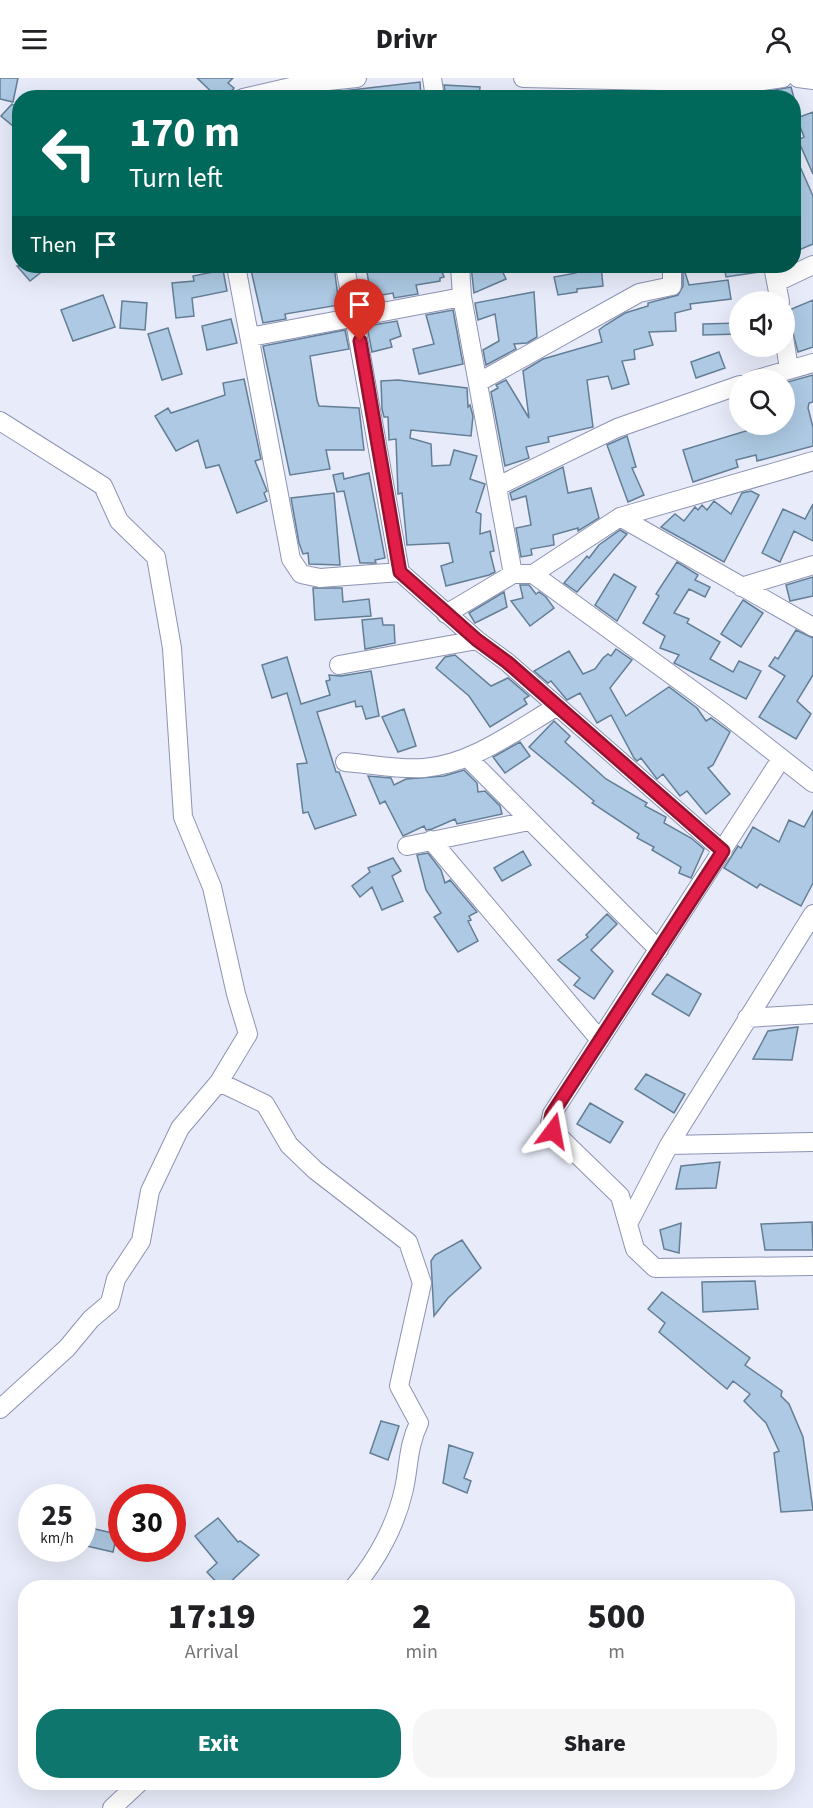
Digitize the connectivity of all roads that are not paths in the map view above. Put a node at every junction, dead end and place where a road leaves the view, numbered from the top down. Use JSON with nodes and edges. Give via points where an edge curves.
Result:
{"nodes":[{"id":1,"x":357,"y":78,"type":"edge"},
{"id":2,"x":524,"y":78,"type":"edge"},
{"id":3,"x":783,"y":78,"type":"edge"},
{"id":4,"x":798,"y":78,"type":"edge"},
{"id":5,"x":812,"y":79,"type":"edge"},
{"id":6,"x":310,"y":90,"type":"edge"},
{"id":7,"x":652,"y":90,"type":"edge"},
{"id":8,"x":750,"y":90,"type":"edge"},
{"id":9,"x":237,"y":273,"type":"edge"},
{"id":10,"x":346,"y":273,"type":"edge"},
{"id":11,"x":460,"y":273,"type":"edge"},
{"id":12,"x":672,"y":273,"type":"edge"},
{"id":13,"x":775,"y":274,"type":"edge"},
{"id":14,"x":778,"y":291,"type":"edge"},
{"id":15,"x":462,"y":297,"type":"junction"},
{"id":16,"x":356,"y":318,"type":"junction"},
{"id":17,"x":250,"y":337,"type":"junction"},
{"id":18,"x":787,"y":357,"type":"edge"},
{"id":19,"x":813,"y":363,"type":"edge"},
{"id":20,"x":789,"y":369,"type":"joint"},
{"id":21,"x":479,"y":382,"type":"junction"},
{"id":22,"x":729,"y":389,"type":"edge"},
{"id":23,"x":0,"y":421,"type":"edge"},
{"id":24,"x":813,"y":461,"type":"edge"},
{"id":25,"x":498,"y":486,"type":"junction"},
{"id":26,"x":620,"y":517,"type":"junction"},
{"id":27,"x":813,"y":565,"type":"edge"},
{"id":28,"x":400,"y":572,"type":"junction"},
{"id":29,"x":533,"y":573,"type":"junction"},
{"id":30,"x":513,"y":574,"type":"junction"},
{"id":31,"x":741,"y":587,"type":"junction"},
{"id":32,"x":446,"y":614,"type":"junction"},
{"id":33,"x":813,"y":627,"type":"edge"},
{"id":34,"x":477,"y":640,"type":"junction"},
{"id":35,"x":339,"y":665,"type":"dead end"},
{"id":36,"x":556,"y":707,"type":"junction"},
{"id":37,"x":468,"y":758,"type":"junction"},
{"id":38,"x":781,"y":759,"type":"junction"},
{"id":39,"x":345,"y":762,"type":"dead end"},
{"id":40,"x":813,"y":783,"type":"edge"},
{"id":41,"x":529,"y":821,"type":"junction"},
{"id":42,"x":430,"y":840,"type":"junction"},
{"id":43,"x":407,"y":846,"type":"dead end"},
{"id":44,"x":723,"y":851,"type":"junction"},
{"id":45,"x":813,"y":914,"type":"edge"},
{"id":46,"x":659,"y":950,"type":"junction"},
{"id":47,"x":813,"y":1014,"type":"edge"},
{"id":48,"x":747,"y":1018,"type":"junction"},
{"id":49,"x":600,"y":1040,"type":"junction"},
{"id":50,"x":219,"y":1082,"type":"junction"},
{"id":51,"x":813,"y":1142,"type":"edge"},
{"id":52,"x":669,"y":1145,"type":"junction"},
{"id":53,"x":629,"y":1222,"type":"junction"},
{"id":54,"x":813,"y":1266,"type":"edge"},
{"id":55,"x":0,"y":1409,"type":"edge"},
{"id":56,"x":360,"y":1580,"type":"edge"},
{"id":57,"x":131,"y":1790,"type":"edge"},
{"id":58,"x":112,"y":1808,"type":"edge"}],
"edges":[{"from":1,"to":6,"type":"street"},
{"from":2,"to":7,"type":"street"},
{"from":3,"to":8,"type":"street"},
{"from":4,"to":5,"type":"street"},
{"from":7,"to":8,"type":"street"},
{"from":9,"to":17,"type":"street"},
{"from":10,"to":16,"type":"street"},
{"from":11,"to":15,"type":"street"},
{"from":12,"to":21,"type":"street","via":[[672,286],[639,293]]},
{"from":13,"to":14,"type":"street"},
{"from":15,"to":16,"type":"street"},
{"from":15,"to":21,"type":"street"},
{"from":16,"to":17,"type":"street"},
{"from":16,"to":28,"type":"street"},
{"from":17,"to":28,"type":"street","via":[[291,559],[301,574],[320,578]]},
{"from":18,"to":20,"type":"street"},
{"from":19,"to":20,"type":"street"},
{"from":21,"to":25,"type":"street"},
{"from":22,"to":25,"type":"street","via":[[617,428]]},
{"from":23,"to":50,"type":"street","via":[[103,486],[119,521],[156,558],[172,648],[183,817],[212,887],[248,1034]]},
{"from":24,"to":26,"type":"street"},
{"from":25,"to":30,"type":"street"},
{"from":26,"to":29,"type":"street"},
{"from":26,"to":31,"type":"street"},
{"from":27,"to":31,"type":"street"},
{"from":28,"to":32,"type":"street"},
{"from":29,"to":30,"type":"street"},
{"from":29,"to":38,"type":"street"},
{"from":30,"to":32,"type":"street"},
{"from":31,"to":33,"type":"street"},
{"from":32,"to":34,"type":"street"},
{"from":34,"to":35,"type":"street"},
{"from":34,"to":36,"type":"street"},
{"from":36,"to":37,"type":"street"},
{"from":36,"to":44,"type":"street"},
{"from":37,"to":39,"type":"street","via":[[422,768]]},
{"from":37,"to":41,"type":"street"},
{"from":38,"to":40,"type":"street"},
{"from":38,"to":44,"type":"street"},
{"from":41,"to":42,"type":"street"},
{"from":41,"to":46,"type":"street"},
{"from":42,"to":43,"type":"street"},
{"from":42,"to":49,"type":"street"},
{"from":44,"to":46,"type":"street"},
{"from":45,"to":48,"type":"street"},
{"from":46,"to":49,"type":"street"},
{"from":47,"to":48,"type":"street"},
{"from":48,"to":52,"type":"street"},
{"from":49,"to":53,"type":"street","via":[[550,1123],[553,1131],[621,1196]]},
{"from":50,"to":55,"type":"street","via":[[180,1128],[150,1191],[141,1241],[116,1279],[110,1303]]},
{"from":50,"to":56,"type":"street","via":[[265,1104],[289,1145],[408,1242],[422,1284],[399,1386],[419,1423],[411,1439],[398,1510],[376,1559]]},
{"from":51,"to":52,"type":"street"},
{"from":52,"to":53,"type":"street"},
{"from":53,"to":54,"type":"street","via":[[635,1249],[655,1268]]},
{"from":57,"to":58,"type":"street"}]}
